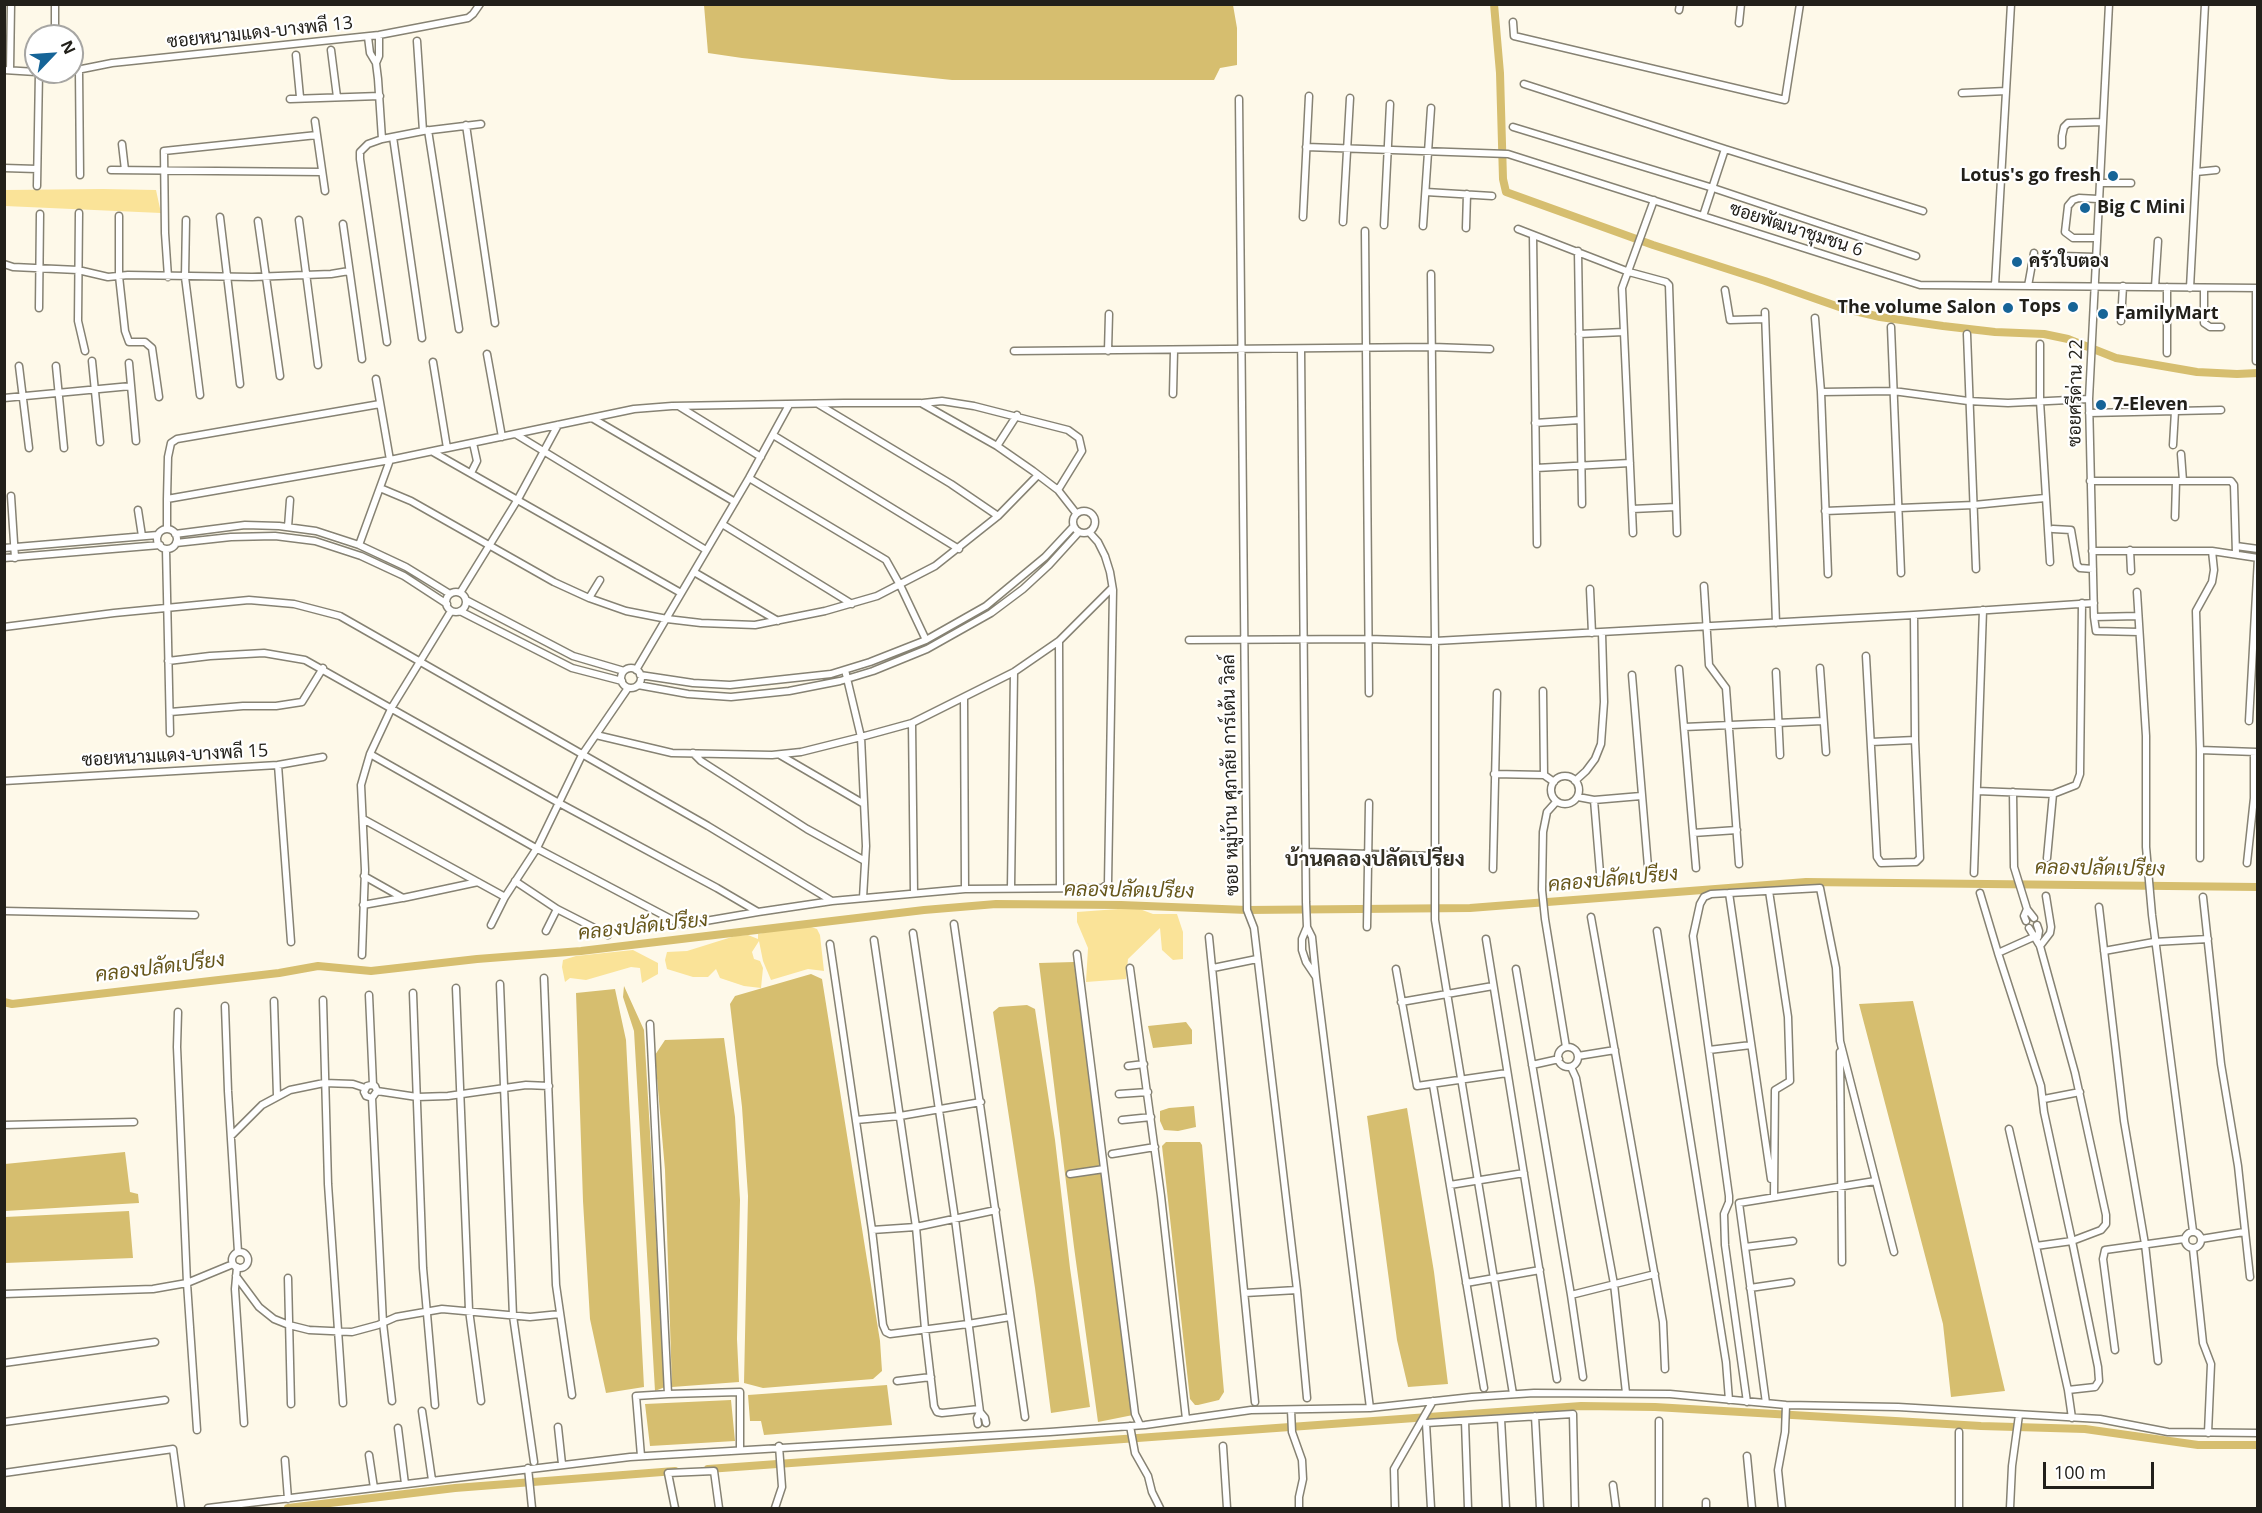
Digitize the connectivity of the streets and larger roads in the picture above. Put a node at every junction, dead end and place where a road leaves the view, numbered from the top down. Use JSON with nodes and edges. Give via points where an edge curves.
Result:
{"nodes":[{"id":1,"x":11,"y":4,"type":"edge"},
{"id":2,"x":55,"y":4,"type":"edge"},
{"id":3,"x":480,"y":4,"type":"edge"},
{"id":4,"x":1741,"y":4,"type":"edge"},
{"id":5,"x":1800,"y":4,"type":"edge"},
{"id":6,"x":2011,"y":4,"type":"edge"},
{"id":7,"x":2109,"y":4,"type":"edge"},
{"id":8,"x":2205,"y":4,"type":"edge"},
{"id":9,"x":1513,"y":21,"type":"dead end"},
{"id":10,"x":54,"y":24,"type":"edge"},
{"id":11,"x":1739,"y":24,"type":"dead end"},
{"id":12,"x":379,"y":35,"type":"junction"},
{"id":13,"x":368,"y":37,"type":"junction"},
{"id":14,"x":417,"y":41,"type":"dead end"},
{"id":15,"x":331,"y":50,"type":"dead end"},
{"id":16,"x":296,"y":55,"type":"dead end"},
{"id":17,"x":376,"y":63,"type":"junction"},
{"id":18,"x":84,"y":69,"type":"edge"},
{"id":19,"x":7,"y":70,"type":"edge"},
{"id":20,"x":24,"y":71,"type":"edge"},
{"id":21,"x":37,"y":84,"type":"edge"},
{"id":22,"x":76,"y":84,"type":"edge"},
{"id":23,"x":1524,"y":84,"type":"dead end"},
{"id":24,"x":2006,"y":91,"type":"junction"},
{"id":25,"x":1962,"y":93,"type":"dead end"},
{"id":26,"x":380,"y":96,"type":"junction"},
{"id":27,"x":1309,"y":96,"type":"dead end"},
{"id":28,"x":337,"y":97,"type":"junction"},
{"id":29,"x":300,"y":98,"type":"junction"},
{"id":30,"x":1350,"y":98,"type":"dead end"},
{"id":31,"x":290,"y":99,"type":"dead end"},
{"id":32,"x":1239,"y":99,"type":"dead end"},
{"id":33,"x":1390,"y":104,"type":"dead end"},
{"id":34,"x":1431,"y":108,"type":"dead end"},
{"id":35,"x":315,"y":121,"type":"dead end"},
{"id":36,"x":2103,"y":122,"type":"junction"},
{"id":37,"x":482,"y":124,"type":"dead end"},
{"id":38,"x":466,"y":125,"type":"junction"},
{"id":39,"x":1513,"y":128,"type":"dead end"},
{"id":40,"x":426,"y":130,"type":"junction"},
{"id":41,"x":317,"y":135,"type":"junction"},
{"id":42,"x":393,"y":137,"type":"junction"},
{"id":43,"x":382,"y":139,"type":"junction"},
{"id":44,"x":122,"y":144,"type":"dead end"},
{"id":45,"x":2062,"y":145,"type":"dead end"},
{"id":46,"x":1306,"y":147,"type":"junction"},
{"id":47,"x":1348,"y":149,"type":"junction"},
{"id":48,"x":1725,"y":149,"type":"junction"},
{"id":49,"x":1389,"y":150,"type":"junction"},
{"id":50,"x":1428,"y":152,"type":"junction"},
{"id":51,"x":4,"y":168,"type":"edge"},
{"id":52,"x":37,"y":169,"type":"junction"},
{"id":53,"x":111,"y":170,"type":"dead end"},
{"id":54,"x":125,"y":170,"type":"junction"},
{"id":55,"x":164,"y":171,"type":"junction"},
{"id":56,"x":2196,"y":171,"type":"junction"},
{"id":57,"x":2216,"y":171,"type":"dead end"},
{"id":58,"x":322,"y":172,"type":"junction"},
{"id":59,"x":80,"y":175,"type":"dead end"},
{"id":60,"x":2100,"y":183,"type":"junction"},
{"id":61,"x":2131,"y":183,"type":"dead end"},
{"id":62,"x":37,"y":186,"type":"dead end"},
{"id":63,"x":1713,"y":188,"type":"junction"},
{"id":64,"x":325,"y":191,"type":"dead end"},
{"id":65,"x":1426,"y":192,"type":"junction"},
{"id":66,"x":1467,"y":194,"type":"junction"},
{"id":67,"x":1492,"y":196,"type":"dead end"},
{"id":68,"x":2098,"y":199,"type":"junction"},
{"id":69,"x":1654,"y":200,"type":"junction"},
{"id":70,"x":1923,"y":212,"type":"dead end"},
{"id":71,"x":79,"y":213,"type":"dead end"},
{"id":72,"x":40,"y":214,"type":"dead end"},
{"id":73,"x":118,"y":216,"type":"dead end"},
{"id":74,"x":1703,"y":216,"type":"junction"},
{"id":75,"x":219,"y":217,"type":"dead end"},
{"id":76,"x":1303,"y":218,"type":"dead end"},
{"id":77,"x":186,"y":220,"type":"dead end"},
{"id":78,"x":299,"y":220,"type":"dead end"},
{"id":79,"x":258,"y":221,"type":"dead end"},
{"id":80,"x":1343,"y":222,"type":"dead end"},
{"id":81,"x":343,"y":224,"type":"dead end"},
{"id":82,"x":1384,"y":225,"type":"dead end"},
{"id":83,"x":1423,"y":226,"type":"dead end"},
{"id":84,"x":1466,"y":228,"type":"dead end"},
{"id":85,"x":1518,"y":229,"type":"dead end"},
{"id":86,"x":1365,"y":231,"type":"dead end"},
{"id":87,"x":1533,"y":235,"type":"junction"},
{"id":88,"x":2096,"y":238,"type":"junction"},
{"id":89,"x":2158,"y":241,"type":"dead end"},
{"id":90,"x":1578,"y":251,"type":"junction"},
{"id":91,"x":2034,"y":253,"type":"dead end"},
{"id":92,"x":1916,"y":256,"type":"dead end"},
{"id":93,"x":2062,"y":256,"type":"dead end"},
{"id":94,"x":2095,"y":257,"type":"junction"},
{"id":95,"x":4,"y":264,"type":"edge"},
{"id":96,"x":40,"y":268,"type":"junction"},
{"id":97,"x":78,"y":270,"type":"junction"},
{"id":98,"x":350,"y":271,"type":"junction"},
{"id":99,"x":1629,"y":272,"type":"junction"},
{"id":100,"x":1431,"y":274,"type":"dead end"},
{"id":101,"x":306,"y":275,"type":"junction"},
{"id":102,"x":119,"y":276,"type":"junction"},
{"id":103,"x":168,"y":277,"type":"junction"},
{"id":104,"x":184,"y":277,"type":"junction"},
{"id":105,"x":226,"y":277,"type":"junction"},
{"id":106,"x":266,"y":277,"type":"junction"},
{"id":107,"x":1995,"y":285,"type":"junction"},
{"id":108,"x":2094,"y":285,"type":"junction"},
{"id":109,"x":2028,"y":286,"type":"junction"},
{"id":110,"x":2123,"y":286,"type":"junction"},
{"id":111,"x":2156,"y":287,"type":"junction"},
{"id":112,"x":2167,"y":287,"type":"junction"},
{"id":113,"x":2190,"y":288,"type":"junction"},
{"id":114,"x":2204,"y":288,"type":"junction"},
{"id":115,"x":2257,"y":288,"type":"edge"},
{"id":116,"x":1725,"y":290,"type":"dead end"},
{"id":117,"x":39,"y":308,"type":"dead end"},
{"id":118,"x":1110,"y":314,"type":"dead end"},
{"id":119,"x":1815,"y":318,"type":"dead end"},
{"id":120,"x":2121,"y":321,"type":"dead end"},
{"id":121,"x":495,"y":323,"type":"dead end"},
{"id":122,"x":1891,"y":327,"type":"dead end"},
{"id":123,"x":2221,"y":327,"type":"dead end"},
{"id":124,"x":459,"y":329,"type":"dead end"},
{"id":125,"x":1624,"y":332,"type":"junction"},
{"id":126,"x":1579,"y":333,"type":"junction"},
{"id":127,"x":1967,"y":334,"type":"dead end"},
{"id":128,"x":422,"y":338,"type":"dead end"},
{"id":129,"x":387,"y":342,"type":"dead end"},
{"id":130,"x":2040,"y":344,"type":"dead end"},
{"id":131,"x":1432,"y":347,"type":"junction"},
{"id":132,"x":1366,"y":348,"type":"junction"},
{"id":133,"x":1301,"y":349,"type":"junction"},
{"id":134,"x":1490,"y":349,"type":"dead end"},
{"id":135,"x":1242,"y":350,"type":"junction"},
{"id":136,"x":85,"y":351,"type":"dead end"},
{"id":137,"x":1014,"y":351,"type":"dead end"},
{"id":138,"x":1108,"y":351,"type":"junction"},
{"id":139,"x":1174,"y":351,"type":"junction"},
{"id":140,"x":2167,"y":353,"type":"dead end"},
{"id":141,"x":487,"y":354,"type":"dead end"},
{"id":142,"x":362,"y":359,"type":"dead end"},
{"id":143,"x":92,"y":361,"type":"dead end"},
{"id":144,"x":2256,"y":361,"type":"edge"},
{"id":145,"x":433,"y":362,"type":"dead end"},
{"id":146,"x":129,"y":363,"type":"dead end"},
{"id":147,"x":318,"y":365,"type":"dead end"},
{"id":148,"x":19,"y":366,"type":"dead end"},
{"id":149,"x":56,"y":366,"type":"dead end"},
{"id":150,"x":280,"y":376,"type":"dead end"},
{"id":151,"x":376,"y":378,"type":"dead end"},
{"id":152,"x":240,"y":384,"type":"dead end"},
{"id":153,"x":131,"y":386,"type":"junction"},
{"id":154,"x":95,"y":390,"type":"junction"},
{"id":155,"x":1893,"y":391,"type":"junction"},
{"id":156,"x":1821,"y":392,"type":"junction"},
{"id":157,"x":58,"y":394,"type":"junction"},
{"id":158,"x":1173,"y":394,"type":"dead end"},
{"id":159,"x":200,"y":395,"type":"dead end"},
{"id":160,"x":22,"y":397,"type":"junction"},
{"id":161,"x":159,"y":397,"type":"dead end"},
{"id":162,"x":4,"y":398,"type":"edge"},
{"id":163,"x":2089,"y":399,"type":"junction"},
{"id":164,"x":1968,"y":401,"type":"junction"},
{"id":165,"x":2040,"y":401,"type":"junction"},
{"id":166,"x":921,"y":403,"type":"junction"},
{"id":167,"x":380,"y":404,"type":"junction"},
{"id":168,"x":817,"y":404,"type":"junction"},
{"id":169,"x":789,"y":405,"type":"junction"},
{"id":170,"x":679,"y":406,"type":"junction"},
{"id":171,"x":2221,"y":410,"type":"dead end"},
{"id":172,"x":2175,"y":411,"type":"junction"},
{"id":173,"x":2089,"y":413,"type":"junction"},
{"id":174,"x":1017,"y":416,"type":"junction"},
{"id":175,"x":592,"y":418,"type":"junction"},
{"id":176,"x":1580,"y":420,"type":"junction"},
{"id":177,"x":1535,"y":423,"type":"junction"},
{"id":178,"x":558,"y":425,"type":"junction"},
{"id":179,"x":518,"y":435,"type":"junction"},
{"id":180,"x":773,"y":435,"type":"junction"},
{"id":181,"x":502,"y":437,"type":"junction"},
{"id":182,"x":136,"y":441,"type":"dead end"},
{"id":183,"x":100,"y":442,"type":"dead end"},
{"id":184,"x":473,"y":443,"type":"junction"},
{"id":185,"x":2174,"y":445,"type":"dead end"},
{"id":186,"x":997,"y":446,"type":"junction"},
{"id":187,"x":29,"y":448,"type":"dead end"},
{"id":188,"x":64,"y":448,"type":"dead end"},
{"id":189,"x":447,"y":448,"type":"junction"},
{"id":190,"x":433,"y":452,"type":"junction"},
{"id":191,"x":543,"y":452,"type":"junction"},
{"id":192,"x":2181,"y":454,"type":"dead end"},
{"id":193,"x":761,"y":457,"type":"junction"},
{"id":194,"x":390,"y":460,"type":"junction"},
{"id":195,"x":1630,"y":464,"type":"junction"},
{"id":196,"x":1581,"y":466,"type":"junction"},
{"id":197,"x":1536,"y":468,"type":"junction"},
{"id":198,"x":471,"y":473,"type":"junction"},
{"id":199,"x":1038,"y":475,"type":"junction"},
{"id":200,"x":749,"y":478,"type":"junction"},
{"id":201,"x":2090,"y":481,"type":"junction"},
{"id":202,"x":2180,"y":481,"type":"junction"},
{"id":203,"x":380,"y":488,"type":"junction"},
{"id":204,"x":1058,"y":490,"type":"junction"},
{"id":205,"x":11,"y":495,"type":"dead end"},
{"id":206,"x":2045,"y":498,"type":"junction"},
{"id":207,"x":167,"y":499,"type":"junction"},
{"id":208,"x":518,"y":499,"type":"junction"},
{"id":209,"x":290,"y":500,"type":"dead end"},
{"id":210,"x":735,"y":502,"type":"junction"},
{"id":211,"x":1582,"y":504,"type":"dead end"},
{"id":212,"x":1974,"y":505,"type":"junction"},
{"id":213,"x":1676,"y":507,"type":"junction"},
{"id":214,"x":1899,"y":508,"type":"junction"},
{"id":215,"x":1632,"y":509,"type":"junction"},
{"id":216,"x":138,"y":510,"type":"dead end"},
{"id":217,"x":1825,"y":511,"type":"junction"},
{"id":218,"x":1076,"y":513,"type":"junction"},
{"id":219,"x":998,"y":516,"type":"junction"},
{"id":220,"x":2175,"y":516,"type":"dead end"},
{"id":221,"x":722,"y":524,"type":"junction"},
{"id":222,"x":288,"y":527,"type":"junction"},
{"id":223,"x":167,"y":529,"type":"junction"},
{"id":224,"x":2053,"y":529,"type":"dead end"},
{"id":225,"x":1076,"y":530,"type":"junction"},
{"id":226,"x":1089,"y":532,"type":"junction"},
{"id":227,"x":1633,"y":533,"type":"dead end"},
{"id":228,"x":1677,"y":533,"type":"dead end"},
{"id":229,"x":175,"y":534,"type":"junction"},
{"id":230,"x":158,"y":535,"type":"junction"},
{"id":231,"x":142,"y":536,"type":"junction"},
{"id":232,"x":176,"y":543,"type":"junction"},
{"id":233,"x":359,"y":544,"type":"junction"},
{"id":234,"x":1537,"y":544,"type":"dead end"},
{"id":235,"x":489,"y":545,"type":"junction"},
{"id":236,"x":2236,"y":546,"type":"junction"},
{"id":237,"x":14,"y":547,"type":"junction"},
{"id":238,"x":163,"y":547,"type":"junction"},
{"id":239,"x":4,"y":548,"type":"edge"},
{"id":240,"x":959,"y":549,"type":"junction"},
{"id":241,"x":2258,"y":549,"type":"edge"},
{"id":242,"x":706,"y":550,"type":"junction"},
{"id":243,"x":2130,"y":550,"type":"junction"},
{"id":244,"x":2092,"y":551,"type":"junction"},
{"id":245,"x":2212,"y":551,"type":"junction"},
{"id":246,"x":2236,"y":554,"type":"junction"},
{"id":247,"x":4,"y":558,"type":"edge"},
{"id":248,"x":15,"y":558,"type":"junction"},
{"id":249,"x":2258,"y":558,"type":"edge"},
{"id":250,"x":2050,"y":562,"type":"dead end"},
{"id":251,"x":1976,"y":569,"type":"dead end"},
{"id":252,"x":2093,"y":569,"type":"junction"},
{"id":253,"x":2131,"y":571,"type":"dead end"},
{"id":254,"x":694,"y":572,"type":"junction"},
{"id":255,"x":1901,"y":573,"type":"dead end"},
{"id":256,"x":1828,"y":574,"type":"dead end"},
{"id":257,"x":600,"y":580,"type":"dead end"},
{"id":258,"x":900,"y":585,"type":"junction"},
{"id":259,"x":1704,"y":586,"type":"dead end"},
{"id":260,"x":1112,"y":588,"type":"junction"},
{"id":261,"x":1590,"y":590,"type":"dead end"},
{"id":262,"x":2137,"y":592,"type":"dead end"},
{"id":263,"x":460,"y":593,"type":"junction"},
{"id":264,"x":681,"y":593,"type":"junction"},
{"id":265,"x":450,"y":594,"type":"junction"},
{"id":266,"x":590,"y":598,"type":"junction"},
{"id":267,"x":466,"y":600,"type":"junction"},
{"id":268,"x":447,"y":603,"type":"junction"},
{"id":269,"x":2082,"y":603,"type":"junction"},
{"id":270,"x":2094,"y":603,"type":"junction"},
{"id":271,"x":852,"y":604,"type":"junction"},
{"id":272,"x":168,"y":608,"type":"junction"},
{"id":273,"x":451,"y":610,"type":"junction"},
{"id":274,"x":1983,"y":610,"type":"junction"},
{"id":275,"x":460,"y":611,"type":"junction"},
{"id":276,"x":1914,"y":615,"type":"junction"},
{"id":277,"x":2138,"y":616,"type":"junction"},
{"id":278,"x":2094,"y":617,"type":"junction"},
{"id":279,"x":667,"y":619,"type":"junction"},
{"id":280,"x":778,"y":621,"type":"junction"},
{"id":281,"x":1776,"y":623,"type":"junction"},
{"id":282,"x":4,"y":627,"type":"edge"},
{"id":283,"x":1706,"y":627,"type":"junction"},
{"id":284,"x":2139,"y":632,"type":"junction"},
{"id":285,"x":1592,"y":633,"type":"junction"},
{"id":286,"x":1602,"y":633,"type":"junction"},
{"id":287,"x":1244,"y":639,"type":"junction"},
{"id":288,"x":1305,"y":639,"type":"junction"},
{"id":289,"x":1368,"y":639,"type":"junction"},
{"id":290,"x":926,"y":640,"type":"junction"},
{"id":291,"x":1189,"y":640,"type":"dead end"},
{"id":292,"x":1059,"y":641,"type":"junction"},
{"id":293,"x":1435,"y":641,"type":"junction"},
{"id":294,"x":1866,"y":656,"type":"dead end"},
{"id":295,"x":168,"y":661,"type":"junction"},
{"id":296,"x":421,"y":662,"type":"junction"},
{"id":297,"x":323,"y":668,"type":"junction"},
{"id":298,"x":1820,"y":668,"type":"dead end"},
{"id":299,"x":1680,"y":669,"type":"dead end"},
{"id":300,"x":846,"y":670,"type":"junction"},
{"id":301,"x":624,"y":671,"type":"junction"},
{"id":302,"x":638,"y":672,"type":"junction"},
{"id":303,"x":1014,"y":672,"type":"junction"},
{"id":304,"x":1776,"y":672,"type":"dead end"},
{"id":305,"x":1632,"y":675,"type":"dead end"},
{"id":306,"x":848,"y":679,"type":"junction"},
{"id":307,"x":622,"y":681,"type":"junction"},
{"id":308,"x":638,"y":686,"type":"junction"},
{"id":309,"x":628,"y":688,"type":"junction"},
{"id":310,"x":1543,"y":691,"type":"dead end"},
{"id":311,"x":1369,"y":693,"type":"dead end"},
{"id":312,"x":1497,"y":693,"type":"dead end"},
{"id":313,"x":964,"y":698,"type":"junction"},
{"id":314,"x":392,"y":707,"type":"junction"},
{"id":315,"x":170,"y":712,"type":"junction"},
{"id":316,"x":1823,"y":721,"type":"junction"},
{"id":317,"x":2249,"y":721,"type":"dead end"},
{"id":318,"x":1779,"y":722,"type":"junction"},
{"id":319,"x":912,"y":723,"type":"junction"},
{"id":320,"x":1729,"y":724,"type":"junction"},
{"id":321,"x":1684,"y":727,"type":"junction"},
{"id":322,"x":170,"y":733,"type":"dead end"},
{"id":323,"x":596,"y":735,"type":"junction"},
{"id":324,"x":861,"y":737,"type":"junction"},
{"id":325,"x":1915,"y":740,"type":"junction"},
{"id":326,"x":1870,"y":742,"type":"junction"},
{"id":327,"x":2200,"y":750,"type":"junction"},
{"id":328,"x":1826,"y":752,"type":"dead end"},
{"id":329,"x":2256,"y":752,"type":"edge"},
{"id":330,"x":693,"y":753,"type":"junction"},
{"id":331,"x":370,"y":754,"type":"junction"},
{"id":332,"x":779,"y":754,"type":"junction"},
{"id":333,"x":582,"y":755,"type":"junction"},
{"id":334,"x":1780,"y":755,"type":"dead end"},
{"id":335,"x":323,"y":757,"type":"dead end"},
{"id":336,"x":278,"y":765,"type":"junction"},
{"id":337,"x":1494,"y":774,"type":"junction"},
{"id":338,"x":1544,"y":774,"type":"junction"},
{"id":339,"x":1575,"y":781,"type":"junction"},
{"id":340,"x":4,"y":782,"type":"edge"},
{"id":341,"x":1554,"y":782,"type":"junction"},
{"id":342,"x":1977,"y":791,"type":"junction"},
{"id":343,"x":2013,"y":792,"type":"junction"},
{"id":344,"x":2053,"y":794,"type":"junction"},
{"id":345,"x":1641,"y":796,"type":"junction"},
{"id":346,"x":1578,"y":797,"type":"junction"},
{"id":347,"x":1594,"y":800,"type":"junction"},
{"id":348,"x":1556,"y":801,"type":"junction"},
{"id":349,"x":1369,"y":802,"type":"dead end"},
{"id":350,"x":559,"y":803,"type":"junction"},
{"id":351,"x":864,"y":804,"type":"junction"},
{"id":352,"x":363,"y":819,"type":"junction"},
{"id":353,"x":1737,"y":830,"type":"junction"},
{"id":354,"x":1693,"y":833,"type":"junction"},
{"id":355,"x":537,"y":849,"type":"junction"},
{"id":356,"x":1306,"y":852,"type":"junction"},
{"id":357,"x":1368,"y":854,"type":"junction"},
{"id":358,"x":1435,"y":856,"type":"junction"},
{"id":359,"x":2047,"y":858,"type":"dead end"},
{"id":360,"x":2199,"y":858,"type":"dead end"},
{"id":361,"x":865,"y":861,"type":"junction"},
{"id":362,"x":2247,"y":863,"type":"dead end"},
{"id":363,"x":1739,"y":864,"type":"dead end"},
{"id":364,"x":1648,"y":867,"type":"dead end"},
{"id":365,"x":1696,"y":868,"type":"dead end"},
{"id":366,"x":1493,"y":869,"type":"dead end"},
{"id":367,"x":1600,"y":873,"type":"dead end"},
{"id":368,"x":1974,"y":873,"type":"dead end"},
{"id":369,"x":364,"y":876,"type":"junction"},
{"id":370,"x":515,"y":881,"type":"junction"},
{"id":371,"x":478,"y":882,"type":"junction"},
{"id":372,"x":1011,"y":888,"type":"junction"},
{"id":373,"x":1060,"y":888,"type":"junction"},
{"id":374,"x":964,"y":890,"type":"junction"},
{"id":375,"x":1769,"y":891,"type":"junction"},
{"id":376,"x":914,"y":893,"type":"junction"},
{"id":377,"x":1729,"y":893,"type":"junction"},
{"id":378,"x":1980,"y":893,"type":"dead end"},
{"id":379,"x":2046,"y":896,"type":"dead end"},
{"id":380,"x":505,"y":897,"type":"junction"},
{"id":381,"x":2203,"y":897,"type":"dead end"},
{"id":382,"x":403,"y":898,"type":"junction"},
{"id":383,"x":863,"y":898,"type":"junction"},
{"id":384,"x":832,"y":901,"type":"junction"},
{"id":385,"x":363,"y":905,"type":"junction"},
{"id":386,"x":2099,"y":907,"type":"dead end"},
{"id":387,"x":557,"y":909,"type":"junction"},
{"id":388,"x":2027,"y":909,"type":"junction"},
{"id":389,"x":4,"y":911,"type":"edge"},
{"id":390,"x":759,"y":912,"type":"junction"},
{"id":391,"x":195,"y":915,"type":"dead end"},
{"id":392,"x":1591,"y":917,"type":"dead end"},
{"id":393,"x":954,"y":924,"type":"dead end"},
{"id":394,"x":1307,"y":924,"type":"junction"},
{"id":395,"x":491,"y":925,"type":"dead end"},
{"id":396,"x":1367,"y":927,"type":"dead end"},
{"id":397,"x":546,"y":931,"type":"dead end"},
{"id":398,"x":1657,"y":931,"type":"dead end"},
{"id":399,"x":913,"y":933,"type":"dead end"},
{"id":400,"x":608,"y":935,"type":"dead end"},
{"id":401,"x":1209,"y":937,"type":"dead end"},
{"id":402,"x":1486,"y":939,"type":"dead end"},
{"id":403,"x":2037,"y":939,"type":"junction"},
{"id":404,"x":2208,"y":939,"type":"junction"},
{"id":405,"x":874,"y":940,"type":"dead end"},
{"id":406,"x":291,"y":942,"type":"dead end"},
{"id":407,"x":2154,"y":942,"type":"junction"},
{"id":408,"x":830,"y":944,"type":"dead end"},
{"id":409,"x":2104,"y":951,"type":"junction"},
{"id":410,"x":1998,"y":953,"type":"junction"},
{"id":411,"x":1077,"y":954,"type":"dead end"},
{"id":412,"x":362,"y":955,"type":"dead end"},
{"id":413,"x":1257,"y":959,"type":"junction"},
{"id":414,"x":1130,"y":968,"type":"dead end"},
{"id":415,"x":1213,"y":968,"type":"junction"},
{"id":416,"x":1396,"y":969,"type":"dead end"},
{"id":417,"x":1516,"y":969,"type":"dead end"},
{"id":418,"x":1316,"y":977,"type":"junction"},
{"id":419,"x":544,"y":978,"type":"dead end"},
{"id":420,"x":500,"y":984,"type":"dead end"},
{"id":421,"x":1493,"y":986,"type":"junction"},
{"id":422,"x":456,"y":988,"type":"dead end"},
{"id":423,"x":413,"y":993,"type":"dead end"},
{"id":424,"x":1447,"y":995,"type":"junction"},
{"id":425,"x":369,"y":996,"type":"dead end"},
{"id":426,"x":323,"y":1000,"type":"dead end"},
{"id":427,"x":274,"y":1001,"type":"dead end"},
{"id":428,"x":1401,"y":1002,"type":"junction"},
{"id":429,"x":225,"y":1006,"type":"dead end"},
{"id":430,"x":178,"y":1012,"type":"dead end"},
{"id":431,"x":650,"y":1024,"type":"dead end"},
{"id":432,"x":1840,"y":1041,"type":"junction"},
{"id":433,"x":1751,"y":1045,"type":"junction"},
{"id":434,"x":1566,"y":1047,"type":"junction"},
{"id":435,"x":1615,"y":1050,"type":"junction"},
{"id":436,"x":1709,"y":1050,"type":"junction"},
{"id":437,"x":1578,"y":1056,"type":"junction"},
{"id":438,"x":1559,"y":1059,"type":"junction"},
{"id":439,"x":1144,"y":1064,"type":"junction"},
{"id":440,"x":1532,"y":1065,"type":"junction"},
{"id":441,"x":1128,"y":1066,"type":"dead end"},
{"id":442,"x":1570,"y":1067,"type":"junction"},
{"id":443,"x":1507,"y":1073,"type":"junction"},
{"id":444,"x":1461,"y":1080,"type":"junction"},
{"id":445,"x":324,"y":1083,"type":"junction"},
{"id":446,"x":1433,"y":1085,"type":"junction"},
{"id":447,"x":549,"y":1086,"type":"junction"},
{"id":448,"x":506,"y":1087,"type":"junction"},
{"id":449,"x":365,"y":1088,"type":"junction"},
{"id":450,"x":375,"y":1088,"type":"junction"},
{"id":451,"x":1148,"y":1092,"type":"junction"},
{"id":452,"x":2080,"y":1092,"type":"junction"},
{"id":453,"x":461,"y":1094,"type":"junction"},
{"id":454,"x":1119,"y":1094,"type":"dead end"},
{"id":455,"x":277,"y":1096,"type":"junction"},
{"id":456,"x":417,"y":1097,"type":"junction"},
{"id":457,"x":372,"y":1098,"type":"junction"},
{"id":458,"x":2044,"y":1099,"type":"junction"},
{"id":459,"x":981,"y":1102,"type":"junction"},
{"id":460,"x":939,"y":1110,"type":"junction"},
{"id":461,"x":900,"y":1116,"type":"junction"},
{"id":462,"x":1151,"y":1116,"type":"junction"},
{"id":463,"x":856,"y":1120,"type":"junction"},
{"id":464,"x":1122,"y":1120,"type":"dead end"},
{"id":465,"x":134,"y":1122,"type":"dead end"},
{"id":466,"x":4,"y":1125,"type":"edge"},
{"id":467,"x":2010,"y":1129,"type":"dead end"},
{"id":468,"x":231,"y":1136,"type":"junction"},
{"id":469,"x":1155,"y":1147,"type":"junction"},
{"id":470,"x":1112,"y":1154,"type":"dead end"},
{"id":471,"x":1104,"y":1169,"type":"junction"},
{"id":472,"x":1524,"y":1173,"type":"junction"},
{"id":473,"x":1070,"y":1174,"type":"dead end"},
{"id":474,"x":1478,"y":1180,"type":"junction"},
{"id":475,"x":1875,"y":1181,"type":"junction"},
{"id":476,"x":1450,"y":1185,"type":"junction"},
{"id":477,"x":1840,"y":1186,"type":"junction"},
{"id":478,"x":1774,"y":1197,"type":"junction"},
{"id":479,"x":996,"y":1210,"type":"junction"},
{"id":480,"x":955,"y":1219,"type":"junction"},
{"id":481,"x":916,"y":1227,"type":"junction"},
{"id":482,"x":872,"y":1230,"type":"junction"},
{"id":483,"x":2193,"y":1231,"type":"junction"},
{"id":484,"x":2244,"y":1232,"type":"junction"},
{"id":485,"x":2184,"y":1239,"type":"junction"},
{"id":486,"x":2201,"y":1239,"type":"junction"},
{"id":487,"x":1793,"y":1241,"type":"dead end"},
{"id":488,"x":2072,"y":1241,"type":"junction"},
{"id":489,"x":2145,"y":1244,"type":"junction"},
{"id":490,"x":2036,"y":1246,"type":"junction"},
{"id":491,"x":1745,"y":1247,"type":"junction"},
{"id":492,"x":2193,"y":1249,"type":"junction"},
{"id":493,"x":238,"y":1252,"type":"junction"},
{"id":494,"x":1894,"y":1252,"type":"dead end"},
{"id":495,"x":1842,"y":1262,"type":"dead end"},
{"id":496,"x":235,"y":1265,"type":"junction"},
{"id":497,"x":1540,"y":1270,"type":"junction"},
{"id":498,"x":1655,"y":1274,"type":"junction"},
{"id":499,"x":236,"y":1275,"type":"junction"},
{"id":500,"x":2250,"y":1277,"type":"dead end"},
{"id":501,"x":288,"y":1278,"type":"dead end"},
{"id":502,"x":1495,"y":1278,"type":"junction"},
{"id":503,"x":1791,"y":1282,"type":"dead end"},
{"id":504,"x":187,"y":1283,"type":"junction"},
{"id":505,"x":1466,"y":1283,"type":"junction"},
{"id":506,"x":1614,"y":1284,"type":"junction"},
{"id":507,"x":1750,"y":1288,"type":"junction"},
{"id":508,"x":1297,"y":1290,"type":"junction"},
{"id":509,"x":1245,"y":1293,"type":"junction"},
{"id":510,"x":4,"y":1294,"type":"edge"},
{"id":511,"x":1571,"y":1295,"type":"junction"},
{"id":512,"x":469,"y":1310,"type":"junction"},
{"id":513,"x":425,"y":1311,"type":"junction"},
{"id":514,"x":560,"y":1314,"type":"junction"},
{"id":515,"x":513,"y":1316,"type":"junction"},
{"id":516,"x":1010,"y":1317,"type":"junction"},
{"id":517,"x":383,"y":1323,"type":"junction"},
{"id":518,"x":968,"y":1324,"type":"junction"},
{"id":519,"x":289,"y":1325,"type":"junction"},
{"id":520,"x":925,"y":1329,"type":"junction"},
{"id":521,"x":337,"y":1332,"type":"junction"},
{"id":522,"x":155,"y":1342,"type":"dead end"},
{"id":523,"x":2115,"y":1350,"type":"dead end"},
{"id":524,"x":2158,"y":1361,"type":"dead end"},
{"id":525,"x":4,"y":1364,"type":"edge"},
{"id":526,"x":1665,"y":1369,"type":"dead end"},
{"id":527,"x":931,"y":1377,"type":"junction"},
{"id":528,"x":1582,"y":1377,"type":"dead end"},
{"id":529,"x":1557,"y":1379,"type":"dead end"},
{"id":530,"x":897,"y":1381,"type":"dead end"},
{"id":531,"x":1484,"y":1388,"type":"dead end"},
{"id":532,"x":2068,"y":1390,"type":"junction"},
{"id":533,"x":1626,"y":1393,"type":"junction"},
{"id":534,"x":668,"y":1394,"type":"junction"},
{"id":535,"x":572,"y":1395,"type":"dead end"},
{"id":536,"x":1514,"y":1395,"type":"junction"},
{"id":537,"x":1307,"y":1398,"type":"dead end"},
{"id":538,"x":165,"y":1400,"type":"dead end"},
{"id":539,"x":1729,"y":1400,"type":"junction"},
{"id":540,"x":392,"y":1401,"type":"dead end"},
{"id":541,"x":481,"y":1401,"type":"dead end"},
{"id":542,"x":1433,"y":1401,"type":"junction"},
{"id":543,"x":1747,"y":1401,"type":"junction"},
{"id":544,"x":1255,"y":1402,"type":"dead end"},
{"id":545,"x":343,"y":1403,"type":"dead end"},
{"id":546,"x":1766,"y":1403,"type":"junction"},
{"id":547,"x":291,"y":1404,"type":"dead end"},
{"id":548,"x":435,"y":1405,"type":"dead end"},
{"id":549,"x":1370,"y":1408,"type":"junction"},
{"id":550,"x":1786,"y":1409,"type":"junction"},
{"id":551,"x":980,"y":1410,"type":"junction"},
{"id":552,"x":422,"y":1411,"type":"dead end"},
{"id":553,"x":2019,"y":1415,"type":"junction"},
{"id":554,"x":1535,"y":1416,"type":"junction"},
{"id":555,"x":1025,"y":1417,"type":"dead end"},
{"id":556,"x":1290,"y":1418,"type":"junction"},
{"id":557,"x":2072,"y":1418,"type":"junction"},
{"id":558,"x":1186,"y":1419,"type":"junction"},
{"id":559,"x":1501,"y":1419,"type":"junction"},
{"id":560,"x":1465,"y":1421,"type":"junction"},
{"id":561,"x":1659,"y":1421,"type":"dead end"},
{"id":562,"x":4,"y":1422,"type":"edge"},
{"id":563,"x":244,"y":1423,"type":"dead end"},
{"id":564,"x":1140,"y":1425,"type":"junction"},
{"id":565,"x":1130,"y":1426,"type":"junction"},
{"id":566,"x":558,"y":1427,"type":"dead end"},
{"id":567,"x":398,"y":1428,"type":"dead end"},
{"id":568,"x":986,"y":1429,"type":"junction"},
{"id":569,"x":197,"y":1430,"type":"dead end"},
{"id":570,"x":978,"y":1430,"type":"junction"},
{"id":571,"x":1959,"y":1432,"type":"dead end"},
{"id":572,"x":2208,"y":1432,"type":"junction"},
{"id":573,"x":2258,"y":1433,"type":"edge"},
{"id":574,"x":1223,"y":1446,"type":"dead end"},
{"id":575,"x":740,"y":1449,"type":"junction"},
{"id":576,"x":779,"y":1449,"type":"junction"},
{"id":577,"x":369,"y":1455,"type":"dead end"},
{"id":578,"x":641,"y":1456,"type":"junction"},
{"id":579,"x":1748,"y":1456,"type":"dead end"},
{"id":580,"x":285,"y":1461,"type":"dead end"},
{"id":581,"x":534,"y":1462,"type":"dead end"},
{"id":582,"x":562,"y":1464,"type":"junction"},
{"id":583,"x":528,"y":1468,"type":"junction"},
{"id":584,"x":4,"y":1473,"type":"edge"},
{"id":585,"x":432,"y":1480,"type":"junction"},
{"id":586,"x":405,"y":1484,"type":"junction"},
{"id":587,"x":1613,"y":1485,"type":"dead end"},
{"id":588,"x":374,"y":1488,"type":"junction"},
{"id":589,"x":288,"y":1498,"type":"junction"},
{"id":590,"x":267,"y":1505,"type":"edge"},
{"id":591,"x":181,"y":1509,"type":"edge"},
{"id":592,"x":208,"y":1509,"type":"edge"},
{"id":593,"x":532,"y":1509,"type":"edge"},
{"id":594,"x":675,"y":1509,"type":"edge"},
{"id":595,"x":719,"y":1509,"type":"edge"},
{"id":596,"x":775,"y":1509,"type":"edge"},
{"id":597,"x":1160,"y":1509,"type":"edge"},
{"id":598,"x":1227,"y":1509,"type":"edge"},
{"id":599,"x":1299,"y":1509,"type":"edge"},
{"id":600,"x":1395,"y":1509,"type":"edge"},
{"id":601,"x":1431,"y":1509,"type":"edge"},
{"id":602,"x":1468,"y":1509,"type":"edge"},
{"id":603,"x":1506,"y":1509,"type":"edge"},
{"id":604,"x":1540,"y":1509,"type":"edge"},
{"id":605,"x":1575,"y":1509,"type":"edge"},
{"id":606,"x":1616,"y":1509,"type":"edge"},
{"id":607,"x":1659,"y":1509,"type":"edge"},
{"id":608,"x":1752,"y":1509,"type":"edge"},
{"id":609,"x":1782,"y":1509,"type":"edge"},
{"id":610,"x":1959,"y":1509,"type":"edge"},
{"id":611,"x":2010,"y":1509,"type":"edge"}],
"edges":[{"from":1,"to":19,"type":"street"},
{"from":2,"to":10,"type":"street"},
{"from":3,"to":12,"type":"street","name":"ซอยหนามแดง-บางพลี 13","via":[[468,18]]},
{"from":4,"to":11,"type":"street"},
{"from":5,"to":9,"type":"street","via":[[1785,100],[1514,36]]},
{"from":6,"to":24,"type":"street"},
{"from":7,"to":36,"type":"street","name":"ซอยศรีด่าน 22"},
{"from":8,"to":56,"type":"street"},
{"from":12,"to":13,"type":"street","name":"ซอยหนามแดง-บางพลี 13"},
{"from":12,"to":17,"type":"street"},
{"from":13,"to":17,"type":"street"},
{"from":13,"to":18,"type":"street","name":"ซอยหนามแดง-บางพลี 13"},
{"from":14,"to":40,"type":"street"},
{"from":15,"to":28,"type":"street"},
{"from":16,"to":29,"type":"street"},
{"from":17,"to":26,"type":"street"},
{"from":19,"to":20,"type":"street"},
{"from":21,"to":52,"type":"street"},
{"from":22,"to":59,"type":"street"},
{"from":23,"to":48,"type":"street"},
{"from":24,"to":25,"type":"street"},
{"from":24,"to":107,"type":"street"},
{"from":26,"to":28,"type":"street"},
{"from":26,"to":43,"type":"street"},
{"from":27,"to":46,"type":"street"},
{"from":28,"to":29,"type":"street"},
{"from":29,"to":31,"type":"street"},
{"from":30,"to":47,"type":"street"},
{"from":32,"to":135,"type":"street","name":"ซอย หมู่บ้าน ศุภาลัย การ์เด้น วิลล์"},
{"from":33,"to":49,"type":"street"},
{"from":34,"to":50,"type":"street"},
{"from":35,"to":41,"type":"street"},
{"from":36,"to":45,"type":"street","via":[[2068,123]]},
{"from":36,"to":60,"type":"street","name":"ซอยศรีด่าน 22"},
{"from":37,"to":38,"type":"street"},
{"from":38,"to":40,"type":"street"},
{"from":38,"to":121,"type":"street"},
{"from":39,"to":63,"type":"street"},
{"from":40,"to":42,"type":"street"},
{"from":40,"to":124,"type":"street"},
{"from":41,"to":55,"type":"street","via":[[164,151]]},
{"from":41,"to":58,"type":"street"},
{"from":42,"to":43,"type":"street"},
{"from":42,"to":128,"type":"street"},
{"from":43,"to":129,"type":"street","via":[[363,147],[360,159]]},
{"from":44,"to":54,"type":"street"},
{"from":46,"to":47,"type":"street","name":"ซอยพัฒนาชุมชน 6"},
{"from":46,"to":76,"type":"street"},
{"from":47,"to":49,"type":"street","name":"ซอยพัฒนาชุมชน 6"},
{"from":47,"to":80,"type":"street"},
{"from":48,"to":63,"type":"street"},
{"from":48,"to":70,"type":"street"},
{"from":49,"to":50,"type":"street","name":"ซอยพัฒนาชุมชน 6"},
{"from":49,"to":82,"type":"street"},
{"from":50,"to":65,"type":"street"},
{"from":50,"to":69,"type":"street","name":"ซอยพัฒนาชุมชน 6","via":[[1508,154]]},
{"from":51,"to":52,"type":"street"},
{"from":52,"to":62,"type":"street"},
{"from":53,"to":54,"type":"street"},
{"from":54,"to":55,"type":"street"},
{"from":55,"to":58,"type":"street"},
{"from":55,"to":103,"type":"street"},
{"from":56,"to":57,"type":"street"},
{"from":56,"to":113,"type":"street"},
{"from":58,"to":64,"type":"street"},
{"from":60,"to":61,"type":"street"},
{"from":60,"to":68,"type":"street","name":"ซอยศรีด่าน 22"},
{"from":63,"to":74,"type":"street"},
{"from":63,"to":92,"type":"street"},
{"from":65,"to":66,"type":"street"},
{"from":65,"to":83,"type":"street"},
{"from":66,"to":67,"type":"street"},
{"from":66,"to":84,"type":"street"},
{"from":68,"to":88,"type":"street","name":"ซอยศรีด่าน 22"},
{"from":68,"to":88,"type":"street","via":[[2073,200],[2068,206],[2065,231],[2073,238]]},
{"from":69,"to":74,"type":"street","name":"ซอยพัฒนาชุมชน 6"},
{"from":69,"to":99,"type":"street"},
{"from":71,"to":97,"type":"street"},
{"from":72,"to":96,"type":"street"},
{"from":73,"to":102,"type":"street"},
{"from":74,"to":107,"type":"street","name":"ซอยพัฒนาชุมชน 6","via":[[1912,284]]},
{"from":75,"to":105,"type":"street"},
{"from":77,"to":104,"type":"street"},
{"from":78,"to":101,"type":"street"},
{"from":79,"to":106,"type":"street"},
{"from":81,"to":98,"type":"street"},
{"from":85,"to":87,"type":"street"},
{"from":86,"to":132,"type":"street"},
{"from":87,"to":90,"type":"street"},
{"from":87,"to":177,"type":"street"},
{"from":88,"to":94,"type":"street","name":"ซอยศรีด่าน 22"},
{"from":89,"to":111,"type":"street"},
{"from":90,"to":99,"type":"street"},
{"from":90,"to":126,"type":"street"},
{"from":91,"to":109,"type":"street"},
{"from":93,"to":94,"type":"street"},
{"from":94,"to":108,"type":"street","name":"ซอยศรีด่าน 22"},
{"from":95,"to":96,"type":"street"},
{"from":96,"to":97,"type":"street"},
{"from":96,"to":117,"type":"street"},
{"from":97,"to":102,"type":"street"},
{"from":97,"to":136,"type":"street","via":[[79,326]]},
{"from":98,"to":101,"type":"street"},
{"from":98,"to":142,"type":"street"},
{"from":99,"to":125,"type":"street","via":[[1622,288]]},
{"from":99,"to":213,"type":"street","via":[[1669,285]]},
{"from":100,"to":131,"type":"street"},
{"from":101,"to":106,"type":"street"},
{"from":101,"to":147,"type":"street"},
{"from":102,"to":103,"type":"street"},
{"from":102,"to":161,"type":"street","via":[[127,338],[133,344],[145,342],[152,348]]},
{"from":103,"to":104,"type":"street"},
{"from":104,"to":105,"type":"street"},
{"from":104,"to":159,"type":"street"},
{"from":105,"to":106,"type":"street"},
{"from":105,"to":152,"type":"street"},
{"from":106,"to":150,"type":"street"},
{"from":107,"to":109,"type":"street","name":"ซอยพัฒนาชุมชน 6"},
{"from":108,"to":109,"type":"street","name":"ซอยพัฒนาชุมชน 6"},
{"from":108,"to":110,"type":"street","name":"ซอยพัฒนาชุมชน 6"},
{"from":108,"to":163,"type":"street","name":"ซอยศรีด่าน 22"},
{"from":110,"to":111,"type":"street","name":"ซอยพัฒนาชุมชน 6"},
{"from":110,"to":120,"type":"street"},
{"from":111,"to":112,"type":"street","name":"ซอยพัฒนาชุมชน 6"},
{"from":112,"to":113,"type":"street","name":"ซอยพัฒนาชุมชน 6"},
{"from":112,"to":140,"type":"street"},
{"from":113,"to":114,"type":"street","name":"ซอยพัฒนาชุมชน 6"},
{"from":114,"to":115,"type":"street","name":"ซอยพัฒนาชุมชน 6"},
{"from":114,"to":123,"type":"street","via":[[2204,323]]},
{"from":115,"to":144,"type":"street"},
{"from":116,"to":281,"type":"street","via":[[1730,320],[1765,316]]},
{"from":118,"to":138,"type":"street"},
{"from":119,"to":156,"type":"street"},
{"from":122,"to":155,"type":"street"},
{"from":125,"to":126,"type":"street"},
{"from":125,"to":195,"type":"street"},
{"from":126,"to":176,"type":"street"},
{"from":127,"to":164,"type":"street"},
{"from":130,"to":165,"type":"street"},
{"from":131,"to":132,"type":"street"},
{"from":131,"to":134,"type":"street"},
{"from":131,"to":293,"type":"street"},
{"from":132,"to":133,"type":"street"},
{"from":132,"to":289,"type":"street"},
{"from":133,"to":135,"type":"street"},
{"from":133,"to":288,"type":"street"},
{"from":135,"to":139,"type":"street"},
{"from":135,"to":287,"type":"street","name":"ซอย หมู่บ้าน ศุภาลัย การ์เด้น วิลล์"},
{"from":137,"to":138,"type":"street"},
{"from":138,"to":139,"type":"street"},
{"from":139,"to":158,"type":"street"},
{"from":141,"to":181,"type":"street"},
{"from":143,"to":154,"type":"street"},
{"from":145,"to":189,"type":"street"},
{"from":146,"to":153,"type":"street"},
{"from":148,"to":160,"type":"street"},
{"from":149,"to":157,"type":"street"},
{"from":151,"to":167,"type":"street"},
{"from":153,"to":154,"type":"street"},
{"from":153,"to":182,"type":"street"},
{"from":154,"to":157,"type":"street"},
{"from":154,"to":183,"type":"street"},
{"from":155,"to":156,"type":"street"},
{"from":155,"to":164,"type":"street"},
{"from":155,"to":214,"type":"street"},
{"from":156,"to":217,"type":"street"},
{"from":157,"to":160,"type":"street"},
{"from":157,"to":188,"type":"street"},
{"from":160,"to":162,"type":"street"},
{"from":160,"to":187,"type":"street"},
{"from":163,"to":165,"type":"street"},
{"from":163,"to":173,"type":"street","name":"ซอยศรีด่าน 22"},
{"from":164,"to":165,"type":"street"},
{"from":164,"to":212,"type":"street"},
{"from":165,"to":206,"type":"street"},
{"from":166,"to":168,"type":"street"},
{"from":166,"to":174,"type":"street","via":[[942,401]]},
{"from":166,"to":186,"type":"street"},
{"from":167,"to":194,"type":"street"},
{"from":167,"to":207,"type":"street","via":[[177,439],[171,442],[168,457]]},
{"from":168,"to":169,"type":"street"},
{"from":168,"to":219,"type":"street"},
{"from":169,"to":170,"type":"street"},
{"from":169,"to":180,"type":"street"},
{"from":170,"to":175,"type":"street","via":[[634,409]]},
{"from":170,"to":193,"type":"street"},
{"from":171,"to":172,"type":"street"},
{"from":172,"to":173,"type":"street"},
{"from":172,"to":185,"type":"street"},
{"from":173,"to":201,"type":"street","name":"ซอยศรีด่าน 22"},
{"from":174,"to":186,"type":"street"},
{"from":174,"to":204,"type":"street","via":[[1068,430],[1079,438],[1082,451]]},
{"from":175,"to":178,"type":"street"},
{"from":175,"to":210,"type":"street"},
{"from":176,"to":177,"type":"street"},
{"from":176,"to":196,"type":"street"},
{"from":177,"to":197,"type":"street"},
{"from":178,"to":179,"type":"street"},
{"from":178,"to":191,"type":"street"},
{"from":179,"to":181,"type":"street"},
{"from":179,"to":191,"type":"street"},
{"from":180,"to":193,"type":"street"},
{"from":180,"to":240,"type":"street"},
{"from":181,"to":184,"type":"street"},
{"from":184,"to":189,"type":"street"},
{"from":184,"to":198,"type":"street","via":[[477,460]]},
{"from":186,"to":199,"type":"street"},
{"from":189,"to":190,"type":"street"},
{"from":190,"to":194,"type":"street"},
{"from":190,"to":198,"type":"street"},
{"from":191,"to":208,"type":"street"},
{"from":191,"to":242,"type":"street"},
{"from":192,"to":202,"type":"street"},
{"from":193,"to":200,"type":"street"},
{"from":194,"to":203,"type":"street"},
{"from":194,"to":207,"type":"street"},
{"from":195,"to":196,"type":"street"},
{"from":195,"to":215,"type":"street"},
{"from":196,"to":197,"type":"street"},
{"from":196,"to":211,"type":"street"},
{"from":197,"to":234,"type":"street"},
{"from":198,"to":208,"type":"street"},
{"from":199,"to":204,"type":"street"},
{"from":199,"to":219,"type":"street"},
{"from":200,"to":210,"type":"street"},
{"from":200,"to":258,"type":"street","via":[[886,560]]},
{"from":201,"to":202,"type":"street"},
{"from":201,"to":244,"type":"street","name":"ซอยศรีด่าน 22"},
{"from":202,"to":220,"type":"street"},
{"from":202,"to":236,"type":"street","via":[[2233,483]]},
{"from":203,"to":233,"type":"street"},
{"from":203,"to":235,"type":"street"},
{"from":204,"to":218,"type":"street"},
{"from":205,"to":237,"type":"street"},
{"from":206,"to":212,"type":"street"},
{"from":206,"to":250,"type":"street"},
{"from":207,"to":223,"type":"street"},
{"from":208,"to":235,"type":"street"},
{"from":208,"to":264,"type":"street"},
{"from":209,"to":222,"type":"street"},
{"from":210,"to":221,"type":"street"},
{"from":212,"to":214,"type":"street"},
{"from":212,"to":251,"type":"street"},
{"from":213,"to":215,"type":"street"},
{"from":213,"to":228,"type":"street"},
{"from":214,"to":217,"type":"street"},
{"from":214,"to":255,"type":"street"},
{"from":215,"to":227,"type":"street"},
{"from":216,"to":231,"type":"street"},
{"from":217,"to":256,"type":"street"},
{"from":218,"to":225,"type":"street","via":[[1072,520]]},
{"from":218,"to":226,"type":"street","via":[[1083,510],[1093,516],[1095,523]]},
{"from":219,"to":240,"type":"street"},
{"from":221,"to":242,"type":"street"},
{"from":221,"to":271,"type":"street"},
{"from":222,"to":229,"type":"street","via":[[245,525]]},
{"from":222,"to":233,"type":"street"},
{"from":223,"to":229,"type":"street"},
{"from":223,"to":230,"type":"street"},
{"from":224,"to":252,"type":"street","via":[[2071,530],[2077,565]]},
{"from":225,"to":226,"type":"street"},
{"from":225,"to":290,"type":"street","via":[[986,606]]},
{"from":225,"to":306,"type":"street","via":[[1049,566],[991,613],[927,649]]},
{"from":226,"to":260,"type":"street","via":[[1105,556]]},
{"from":229,"to":232,"type":"street"},
{"from":230,"to":231,"type":"street"},
{"from":230,"to":238,"type":"street"},
{"from":231,"to":237,"type":"street"},
{"from":232,"to":238,"type":"street","via":[[171,548]]},
{"from":232,"to":268,"type":"street","via":[[275,536],[315,540],[404,576]]},
{"from":233,"to":265,"type":"street"},
{"from":235,"to":263,"type":"street"},
{"from":235,"to":266,"type":"street"},
{"from":236,"to":241,"type":"street"},
{"from":236,"to":246,"type":"street"},
{"from":237,"to":239,"type":"street"},
{"from":237,"to":248,"type":"street"},
{"from":238,"to":248,"type":"street"},
{"from":238,"to":272,"type":"street"},
{"from":240,"to":258,"type":"street"},
{"from":242,"to":254,"type":"street"},
{"from":243,"to":244,"type":"street"},
{"from":243,"to":245,"type":"street"},
{"from":243,"to":253,"type":"street"},
{"from":244,"to":252,"type":"street","name":"ซอยศรีด่าน 22"},
{"from":245,"to":246,"type":"street"},
{"from":245,"to":327,"type":"street","via":[[2212,582],[2196,611]]},
{"from":246,"to":249,"type":"street"},
{"from":247,"to":248,"type":"street"},
{"from":249,"to":317,"type":"street"},
{"from":252,"to":270,"type":"street","name":"ซอยศรีด่าน 22"},
{"from":254,"to":264,"type":"street"},
{"from":254,"to":280,"type":"street"},
{"from":257,"to":266,"type":"street"},
{"from":258,"to":271,"type":"street"},
{"from":258,"to":290,"type":"street"},
{"from":259,"to":283,"type":"street"},
{"from":260,"to":292,"type":"street"},
{"from":260,"to":373,"type":"street","via":[[1108,884],[1102,888]]},
{"from":261,"to":285,"type":"street"},
{"from":262,"to":277,"type":"street"},
{"from":263,"to":265,"type":"street"},
{"from":263,"to":267,"type":"street"},
{"from":264,"to":279,"type":"street"},
{"from":265,"to":268,"type":"street"},
{"from":266,"to":279,"type":"street","via":[[626,611]]},
{"from":267,"to":275,"type":"street"},
{"from":267,"to":301,"type":"street","via":[[573,656]]},
{"from":268,"to":273,"type":"street"},
{"from":269,"to":270,"type":"street"},
{"from":269,"to":274,"type":"street"},
{"from":269,"to":344,"type":"street","via":[[2080,774],[2076,785]]},
{"from":270,"to":278,"type":"street","name":"ซอยศรีด่าน 22"},
{"from":271,"to":280,"type":"street"},
{"from":272,"to":282,"type":"street"},
{"from":272,"to":295,"type":"street"},
{"from":272,"to":296,"type":"street","via":[[249,600],[294,604],[340,616]]},
{"from":273,"to":275,"type":"street"},
{"from":273,"to":296,"type":"street"},
{"from":274,"to":276,"type":"street"},
{"from":274,"to":342,"type":"street"},
{"from":275,"to":307,"type":"street","via":[[572,668]]},
{"from":276,"to":281,"type":"street"},
{"from":276,"to":325,"type":"street"},
{"from":277,"to":278,"type":"street"},
{"from":277,"to":284,"type":"street"},
{"from":278,"to":284,"type":"street","via":[[2096,631]]},
{"from":279,"to":280,"type":"street","via":[[755,625]]},
{"from":279,"to":302,"type":"street"},
{"from":281,"to":283,"type":"street"},
{"from":283,"to":286,"type":"street"},
{"from":283,"to":320,"type":"street","via":[[1709,664],[1726,688]]},
{"from":284,"to":407,"type":"street","via":[[2146,736],[2146,847]]},
{"from":285,"to":286,"type":"street"},
{"from":285,"to":293,"type":"street"},
{"from":286,"to":339,"type":"street","via":[[1601,744],[1595,759]]},
{"from":287,"to":288,"type":"street"},
{"from":287,"to":291,"type":"street"},
{"from":287,"to":413,"type":"street","name":"ซอย หมู่บ้าน ศุภาลัย การ์เด้น วิลล์","via":[[1247,910],[1254,928]]},
{"from":288,"to":289,"type":"street"},
{"from":288,"to":356,"type":"street"},
{"from":289,"to":293,"type":"street"},
{"from":289,"to":311,"type":"street"},
{"from":290,"to":300,"type":"street"},
{"from":292,"to":303,"type":"street"},
{"from":292,"to":373,"type":"street"},
{"from":293,"to":358,"type":"street"},
{"from":294,"to":326,"type":"street"},
{"from":295,"to":297,"type":"street","via":[[264,653],[305,660]]},
{"from":295,"to":315,"type":"street"},
{"from":296,"to":314,"type":"street"},
{"from":296,"to":333,"type":"street"},
{"from":297,"to":314,"type":"street"},
{"from":297,"to":315,"type":"street","via":[[302,702]]},
{"from":298,"to":316,"type":"street"},
{"from":299,"to":321,"type":"street"},
{"from":300,"to":302,"type":"street","via":[[730,685],[693,683]]},
{"from":300,"to":306,"type":"street"},
{"from":301,"to":302,"type":"street"},
{"from":301,"to":307,"type":"street"},
{"from":302,"to":308,"type":"street"},
{"from":303,"to":313,"type":"street"},
{"from":303,"to":372,"type":"street"},
{"from":304,"to":318,"type":"street"},
{"from":305,"to":345,"type":"street"},
{"from":306,"to":308,"type":"street","via":[[731,697]]},
{"from":306,"to":324,"type":"street"},
{"from":307,"to":309,"type":"street"},
{"from":308,"to":309,"type":"street"},
{"from":309,"to":323,"type":"street"},
{"from":310,"to":338,"type":"street"},
{"from":312,"to":337,"type":"street"},
{"from":313,"to":319,"type":"street"},
{"from":313,"to":374,"type":"street"},
{"from":314,"to":331,"type":"street"},
{"from":314,"to":350,"type":"street"},
{"from":315,"to":322,"type":"street"},
{"from":316,"to":318,"type":"street"},
{"from":316,"to":328,"type":"street"},
{"from":318,"to":320,"type":"street"},
{"from":318,"to":334,"type":"street"},
{"from":319,"to":324,"type":"street"},
{"from":319,"to":376,"type":"street"},
{"from":320,"to":321,"type":"street"},
{"from":320,"to":353,"type":"street"},
{"from":321,"to":354,"type":"street"},
{"from":323,"to":330,"type":"street","via":[[672,753]]},
{"from":323,"to":333,"type":"street"},
{"from":324,"to":332,"type":"street"},
{"from":324,"to":351,"type":"street"},
{"from":325,"to":326,"type":"street"},
{"from":325,"to":326,"type":"street","via":[[1920,858],[1916,862],[1878,861]]},
{"from":327,"to":329,"type":"street"},
{"from":327,"to":360,"type":"street"},
{"from":329,"to":362,"type":"street"},
{"from":330,"to":332,"type":"street"},
{"from":330,"to":361,"type":"street","via":[[807,829]]},
{"from":331,"to":352,"type":"street","via":[[361,785]]},
{"from":331,"to":355,"type":"street"},
{"from":332,"to":351,"type":"street"},
{"from":333,"to":350,"type":"street"},
{"from":333,"to":384,"type":"street"},
{"from":335,"to":336,"type":"street"},
{"from":336,"to":340,"type":"street","name":"ซอยหนามแดง-บางพลี 15"},
{"from":336,"to":406,"type":"street","name":"ซอยหนามแดง-บางพลี 15"},
{"from":337,"to":338,"type":"street"},
{"from":337,"to":366,"type":"street"},
{"from":338,"to":341,"type":"street"},
{"from":339,"to":341,"type":"street","via":[[1564,776]]},
{"from":339,"to":346,"type":"street","via":[[1579,786]]},
{"from":341,"to":348,"type":"street","via":[[1551,792]]},
{"from":342,"to":343,"type":"street"},
{"from":342,"to":368,"type":"street"},
{"from":343,"to":344,"type":"street"},
{"from":343,"to":388,"type":"street","via":[[2014,867]]},
{"from":344,"to":359,"type":"street"},
{"from":345,"to":347,"type":"street"},
{"from":345,"to":364,"type":"street"},
{"from":346,"to":347,"type":"street"},
{"from":346,"to":348,"type":"street","via":[[1564,805]]},
{"from":347,"to":367,"type":"street"},
{"from":348,"to":434,"type":"street","via":[[1547,812],[1543,832],[1542,890]]},
{"from":349,"to":357,"type":"street"},
{"from":350,"to":355,"type":"street"},
{"from":350,"to":390,"type":"street"},
{"from":351,"to":361,"type":"street"},
{"from":352,"to":369,"type":"street"},
{"from":352,"to":371,"type":"street"},
{"from":353,"to":354,"type":"street"},
{"from":353,"to":363,"type":"street"},
{"from":354,"to":365,"type":"street"},
{"from":355,"to":370,"type":"street"},
{"from":355,"to":390,"type":"street","via":[[682,924]]},
{"from":356,"to":357,"type":"street"},
{"from":356,"to":394,"type":"street"},
{"from":357,"to":358,"type":"street"},
{"from":357,"to":396,"type":"street"},
{"from":358,"to":424,"type":"street","via":[[1435,920]]},
{"from":361,"to":383,"type":"street"},
{"from":369,"to":382,"type":"street"},
{"from":369,"to":385,"type":"street"},
{"from":370,"to":380,"type":"street"},
{"from":370,"to":387,"type":"street"},
{"from":371,"to":380,"type":"street"},
{"from":371,"to":382,"type":"street"},
{"from":372,"to":373,"type":"street"},
{"from":372,"to":374,"type":"street"},
{"from":374,"to":376,"type":"street"},
{"from":375,"to":377,"type":"street"},
{"from":375,"to":432,"type":"street","via":[[1820,888],[1836,968]]},
{"from":375,"to":478,"type":"street","via":[[1788,1017],[1790,1081],[1775,1090]]},
{"from":376,"to":383,"type":"street"},
{"from":377,"to":433,"type":"street"},
{"from":377,"to":436,"type":"street","via":[[1704,897],[1693,936]]},
{"from":378,"to":410,"type":"street"},
{"from":379,"to":403,"type":"street","via":[[2050,933]]},
{"from":380,"to":395,"type":"street"},
{"from":381,"to":404,"type":"street"},
{"from":382,"to":385,"type":"street"},
{"from":383,"to":384,"type":"street"},
{"from":384,"to":390,"type":"street"},
{"from":385,"to":412,"type":"street"},
{"from":386,"to":409,"type":"street"},
{"from":387,"to":397,"type":"street"},
{"from":387,"to":400,"type":"street"},
{"from":388,"to":403,"type":"street","via":[[2035,921]]},
{"from":388,"to":403,"type":"street","via":[[2024,916]]},
{"from":389,"to":391,"type":"street"},
{"from":392,"to":435,"type":"street"},
{"from":393,"to":459,"type":"street"},
{"from":394,"to":418,"type":"street"},
{"from":394,"to":418,"type":"street","via":[[1302,950]]},
{"from":398,"to":539,"type":"street"},
{"from":399,"to":460,"type":"street"},
{"from":401,"to":415,"type":"street"},
{"from":402,"to":421,"type":"street"},
{"from":403,"to":410,"type":"street"},
{"from":403,"to":452,"type":"street"},
{"from":404,"to":407,"type":"street"},
{"from":404,"to":484,"type":"street"},
{"from":405,"to":461,"type":"street"},
{"from":407,"to":409,"type":"street"},
{"from":407,"to":483,"type":"street"},
{"from":408,"to":463,"type":"street"},
{"from":409,"to":489,"type":"street","via":[[2124,1121]]},
{"from":410,"to":458,"type":"street"},
{"from":411,"to":471,"type":"street"},
{"from":413,"to":415,"type":"street"},
{"from":413,"to":508,"type":"street"},
{"from":414,"to":439,"type":"street"},
{"from":415,"to":509,"type":"street"},
{"from":416,"to":428,"type":"street"},
{"from":417,"to":440,"type":"street"},
{"from":418,"to":549,"type":"street"},
{"from":419,"to":447,"type":"street"},
{"from":420,"to":448,"type":"street"},
{"from":421,"to":424,"type":"street"},
{"from":421,"to":443,"type":"street"},
{"from":422,"to":453,"type":"street"},
{"from":423,"to":456,"type":"street"},
{"from":424,"to":428,"type":"street"},
{"from":424,"to":444,"type":"street"},
{"from":425,"to":450,"type":"street"},
{"from":426,"to":445,"type":"street"},
{"from":427,"to":455,"type":"street"},
{"from":428,"to":446,"type":"street","via":[[1414,1083],[1419,1087]]},
{"from":429,"to":468,"type":"street"},
{"from":430,"to":504,"type":"street"},
{"from":431,"to":534,"type":"street"},
{"from":432,"to":475,"type":"street"},
{"from":432,"to":477,"type":"street"},
{"from":433,"to":436,"type":"street"},
{"from":433,"to":478,"type":"street"},
{"from":434,"to":437,"type":"street","via":[[1574,1049]]},
{"from":434,"to":438,"type":"street"},
{"from":435,"to":437,"type":"street"},
{"from":435,"to":498,"type":"street"},
{"from":436,"to":543,"type":"street","via":[[1729,1196],[1724,1214],[1725,1245]]},
{"from":437,"to":442,"type":"street"},
{"from":438,"to":440,"type":"street"},
{"from":438,"to":442,"type":"street"},
{"from":439,"to":441,"type":"street"},
{"from":439,"to":451,"type":"street"},
{"from":440,"to":511,"type":"street"},
{"from":442,"to":506,"type":"street","via":[[1576,1078]]},
{"from":443,"to":444,"type":"street"},
{"from":443,"to":472,"type":"street"},
{"from":444,"to":446,"type":"street"},
{"from":444,"to":474,"type":"street"},
{"from":445,"to":449,"type":"street"},
{"from":445,"to":455,"type":"street"},
{"from":445,"to":521,"type":"street"},
{"from":446,"to":476,"type":"street"},
{"from":447,"to":448,"type":"street"},
{"from":447,"to":514,"type":"street"},
{"from":448,"to":453,"type":"street"},
{"from":448,"to":515,"type":"street"},
{"from":449,"to":450,"type":"street"},
{"from":449,"to":457,"type":"street","via":[[365,1095]]},
{"from":450,"to":456,"type":"street"},
{"from":450,"to":457,"type":"street"},
{"from":451,"to":454,"type":"street"},
{"from":451,"to":462,"type":"street"},
{"from":452,"to":458,"type":"street"},
{"from":452,"to":488,"type":"street","via":[[2106,1224],[2101,1230]]},
{"from":453,"to":456,"type":"street"},
{"from":453,"to":512,"type":"street"},
{"from":455,"to":468,"type":"street","via":[[262,1105]]},
{"from":456,"to":513,"type":"street"},
{"from":457,"to":517,"type":"street"},
{"from":458,"to":488,"type":"street"},
{"from":459,"to":460,"type":"street"},
{"from":459,"to":479,"type":"street"},
{"from":460,"to":461,"type":"street"},
{"from":460,"to":480,"type":"street"},
{"from":461,"to":463,"type":"street"},
{"from":461,"to":481,"type":"street"},
{"from":462,"to":464,"type":"street"},
{"from":462,"to":469,"type":"street"},
{"from":463,"to":482,"type":"street"},
{"from":465,"to":466,"type":"street"},
{"from":467,"to":490,"type":"street"},
{"from":468,"to":493,"type":"street"},
{"from":469,"to":470,"type":"street"},
{"from":469,"to":558,"type":"street"},
{"from":471,"to":473,"type":"street"},
{"from":471,"to":564,"type":"street","via":[[1135,1414]]},
{"from":472,"to":474,"type":"street"},
{"from":472,"to":497,"type":"street"},
{"from":474,"to":476,"type":"street"},
{"from":474,"to":502,"type":"street"},
{"from":475,"to":477,"type":"street"},
{"from":475,"to":494,"type":"street"},
{"from":476,"to":505,"type":"street"},
{"from":477,"to":478,"type":"street"},
{"from":477,"to":495,"type":"street"},
{"from":478,"to":491,"type":"street","via":[[1739,1203]]},
{"from":479,"to":480,"type":"street"},
{"from":479,"to":516,"type":"street"},
{"from":480,"to":481,"type":"street"},
{"from":480,"to":518,"type":"street"},
{"from":481,"to":482,"type":"street"},
{"from":481,"to":520,"type":"street"},
{"from":482,"to":520,"type":"street","via":[[886,1332]]},
{"from":483,"to":485,"type":"street"},
{"from":483,"to":486,"type":"street"},
{"from":484,"to":486,"type":"street"},
{"from":484,"to":500,"type":"street"},
{"from":485,"to":489,"type":"street"},
{"from":485,"to":492,"type":"street"},
{"from":486,"to":492,"type":"street"},
{"from":487,"to":491,"type":"street"},
{"from":488,"to":490,"type":"street"},
{"from":488,"to":532,"type":"street","via":[[2099,1382],[2095,1387]]},
{"from":489,"to":523,"type":"street","via":[[2104,1253]]},
{"from":489,"to":524,"type":"street"},
{"from":490,"to":532,"type":"street"},
{"from":491,"to":507,"type":"street"},
{"from":492,"to":572,"type":"street","via":[[2203,1343],[2211,1364]]},
{"from":493,"to":496,"type":"street","via":[[233,1257]]},
{"from":493,"to":496,"type":"street","via":[[246,1254],[248,1261],[242,1268]]},
{"from":496,"to":499,"type":"street"},
{"from":496,"to":504,"type":"street"},
{"from":497,"to":502,"type":"street"},
{"from":497,"to":529,"type":"street"},
{"from":498,"to":506,"type":"street"},
{"from":498,"to":526,"type":"street"},
{"from":499,"to":519,"type":"street","via":[[259,1307]]},
{"from":499,"to":563,"type":"street"},
{"from":501,"to":519,"type":"street"},
{"from":502,"to":505,"type":"street"},
{"from":502,"to":536,"type":"street"},
{"from":503,"to":507,"type":"street"},
{"from":504,"to":510,"type":"street","via":[[153,1289]]},
{"from":504,"to":569,"type":"street"},
{"from":505,"to":531,"type":"street"},
{"from":506,"to":511,"type":"street"},
{"from":506,"to":533,"type":"street"},
{"from":507,"to":546,"type":"street"},
{"from":508,"to":509,"type":"street"},
{"from":508,"to":537,"type":"street"},
{"from":509,"to":544,"type":"street"},
{"from":511,"to":528,"type":"street"},
{"from":512,"to":513,"type":"street"},
{"from":512,"to":515,"type":"street"},
{"from":512,"to":541,"type":"street"},
{"from":513,"to":517,"type":"street"},
{"from":513,"to":548,"type":"street"},
{"from":514,"to":515,"type":"street"},
{"from":514,"to":535,"type":"street"},
{"from":515,"to":581,"type":"street"},
{"from":516,"to":518,"type":"street"},
{"from":516,"to":555,"type":"street"},
{"from":517,"to":521,"type":"street"},
{"from":517,"to":540,"type":"street"},
{"from":518,"to":520,"type":"street"},
{"from":518,"to":551,"type":"street"},
{"from":519,"to":521,"type":"street"},
{"from":519,"to":547,"type":"street"},
{"from":520,"to":527,"type":"street"},
{"from":521,"to":545,"type":"street"},
{"from":522,"to":525,"type":"street"},
{"from":527,"to":530,"type":"street"},
{"from":527,"to":551,"type":"street","via":[[937,1412]]},
{"from":532,"to":557,"type":"street"},
{"from":533,"to":536,"type":"street"},
{"from":533,"to":539,"type":"street"},
{"from":534,"to":575,"type":"street","via":[[740,1392]]},
{"from":534,"to":578,"type":"street","via":[[636,1396]]},
{"from":536,"to":542,"type":"street"},
{"from":538,"to":562,"type":"street"},
{"from":539,"to":543,"type":"street"},
{"from":542,"to":549,"type":"street"},
{"from":542,"to":600,"type":"street","via":[[1394,1469]]},
{"from":543,"to":546,"type":"street"},
{"from":546,"to":550,"type":"street"},
{"from":549,"to":556,"type":"street"},
{"from":550,"to":553,"type":"street","via":[[1881,1406]]},
{"from":550,"to":609,"type":"street","via":[[1778,1470]]},
{"from":551,"to":568,"type":"street"},
{"from":551,"to":570,"type":"street"},
{"from":552,"to":585,"type":"street"},
{"from":553,"to":557,"type":"street"},
{"from":553,"to":611,"type":"street"},
{"from":554,"to":559,"type":"street"},
{"from":554,"to":604,"type":"street"},
{"from":554,"to":605,"type":"street","via":[[1573,1414]]},
{"from":556,"to":558,"type":"street","via":[[1251,1410]]},
{"from":556,"to":599,"type":"street","via":[[1302,1460]]},
{"from":557,"to":572,"type":"street","via":[[2100,1419],[2168,1432]]},
{"from":558,"to":564,"type":"street"},
{"from":559,"to":560,"type":"street"},
{"from":559,"to":603,"type":"street"},
{"from":560,"to":601,"type":"street","via":[[1426,1423]]},
{"from":560,"to":602,"type":"street"},
{"from":561,"to":607,"type":"street"},
{"from":564,"to":565,"type":"street"},
{"from":565,"to":568,"type":"street","via":[[1050,1432]]},
{"from":565,"to":597,"type":"street","via":[[1138,1461]]},
{"from":566,"to":582,"type":"street"},
{"from":567,"to":586,"type":"street"},
{"from":568,"to":570,"type":"street"},
{"from":570,"to":576,"type":"street"},
{"from":571,"to":610,"type":"street"},
{"from":572,"to":573,"type":"street"},
{"from":574,"to":598,"type":"street"},
{"from":575,"to":576,"type":"street"},
{"from":575,"to":578,"type":"street"},
{"from":576,"to":596,"type":"street","via":[[782,1487]]},
{"from":577,"to":588,"type":"street"},
{"from":578,"to":582,"type":"street"},
{"from":579,"to":608,"type":"street"},
{"from":580,"to":589,"type":"street"},
{"from":582,"to":583,"type":"street"},
{"from":583,"to":585,"type":"street"},
{"from":583,"to":593,"type":"street"},
{"from":584,"to":591,"type":"street","via":[[173,1449]]},
{"from":585,"to":586,"type":"street"},
{"from":586,"to":588,"type":"street"},
{"from":587,"to":606,"type":"street"},
{"from":588,"to":589,"type":"street"},
{"from":589,"to":590,"type":"street"},
{"from":590,"to":592,"type":"street"},
{"from":594,"to":595,"type":"street","via":[[668,1473],[714,1471]]}]}
